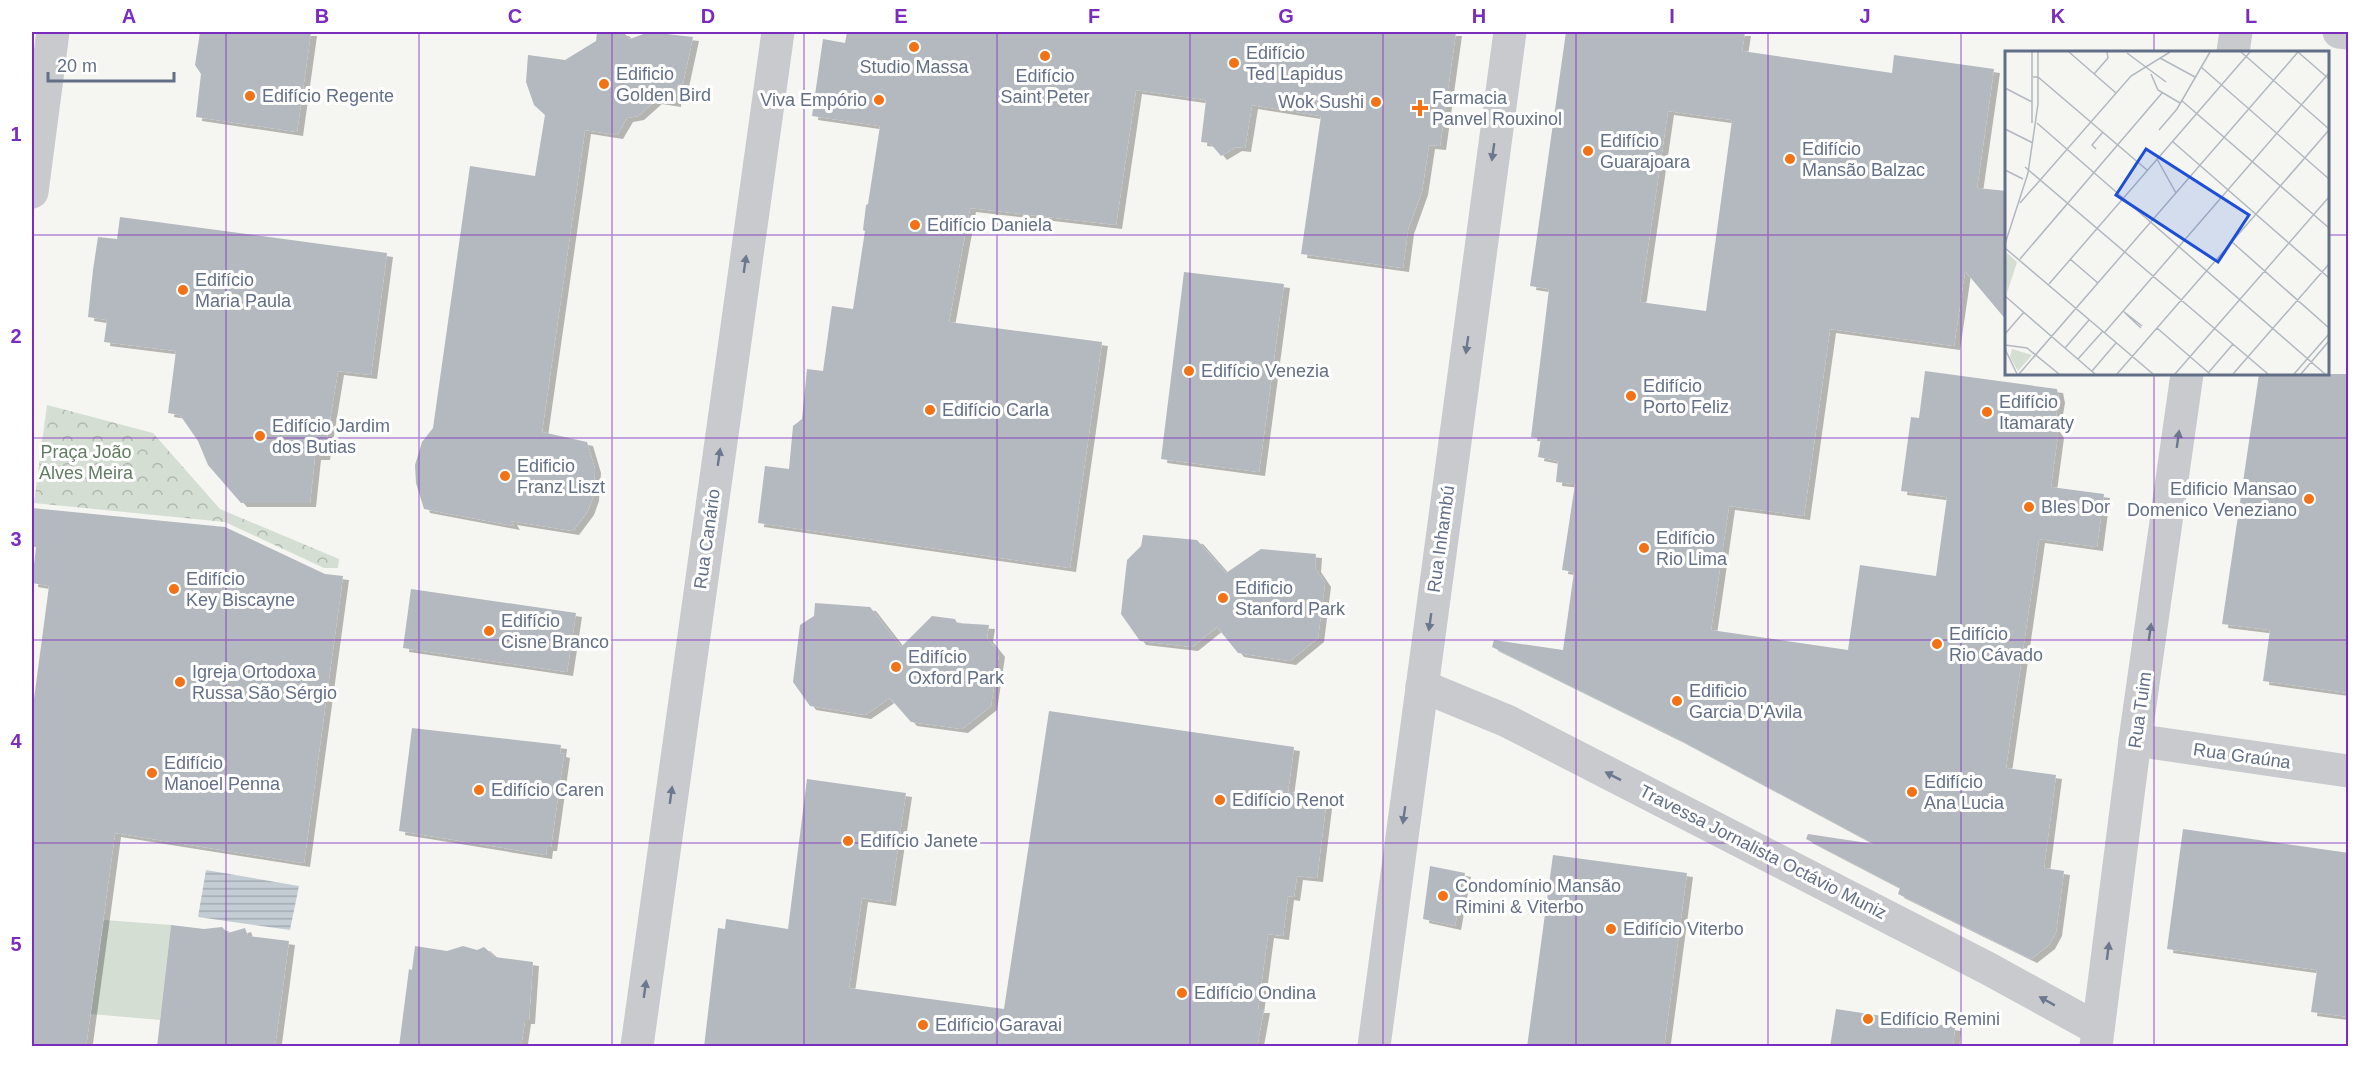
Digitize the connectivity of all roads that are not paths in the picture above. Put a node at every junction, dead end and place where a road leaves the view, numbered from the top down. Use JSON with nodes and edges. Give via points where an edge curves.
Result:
{"nodes":[{"id":1,"x":53,"y":32,"type":"edge"},
{"id":2,"x":778,"y":32,"type":"edge"},
{"id":3,"x":1510,"y":32,"type":"edge"},
{"id":4,"x":2236,"y":32,"type":"edge"},
{"id":5,"x":2339,"y":32,"type":"edge"},
{"id":6,"x":2349,"y":33,"type":"edge"},
{"id":7,"x":2233,"y":51,"type":"edge"},
{"id":8,"x":32,"y":192,"type":"edge"},
{"id":9,"x":2187,"y":375,"type":"edge"},
{"id":10,"x":1422,"y":686,"type":"junction"},
{"id":11,"x":2135,"y":740,"type":"junction"},
{"id":12,"x":2349,"y":771,"type":"edge"},
{"id":13,"x":2097,"y":1038,"type":"edge"},
{"id":14,"x":637,"y":1047,"type":"edge"},
{"id":15,"x":1374,"y":1047,"type":"edge"}],
"edges":[{"from":1,"to":8,"type":"street"},
{"from":14,"to":2,"type":"street","name":"Rua Canário","one_way":true},
{"from":3,"to":10,"type":"street","name":"Rua Inhambú","one_way":true},
{"from":4,"to":7,"type":"street"},
{"from":5,"to":6,"type":"street"},
{"from":11,"to":9,"type":"street","name":"Rua Tuim","one_way":true},
{"from":13,"to":10,"type":"street","name":"Travessa Jornalista Octávio Muniz","one_way":true,"via":[[1979,964],[1528,732]]},
{"from":10,"to":15,"type":"street","name":"Rua Inhambú","one_way":true},
{"from":11,"to":12,"type":"street","name":"Rua Graúna"},
{"from":13,"to":11,"type":"street","name":"Rua Tuim","one_way":true}]}
